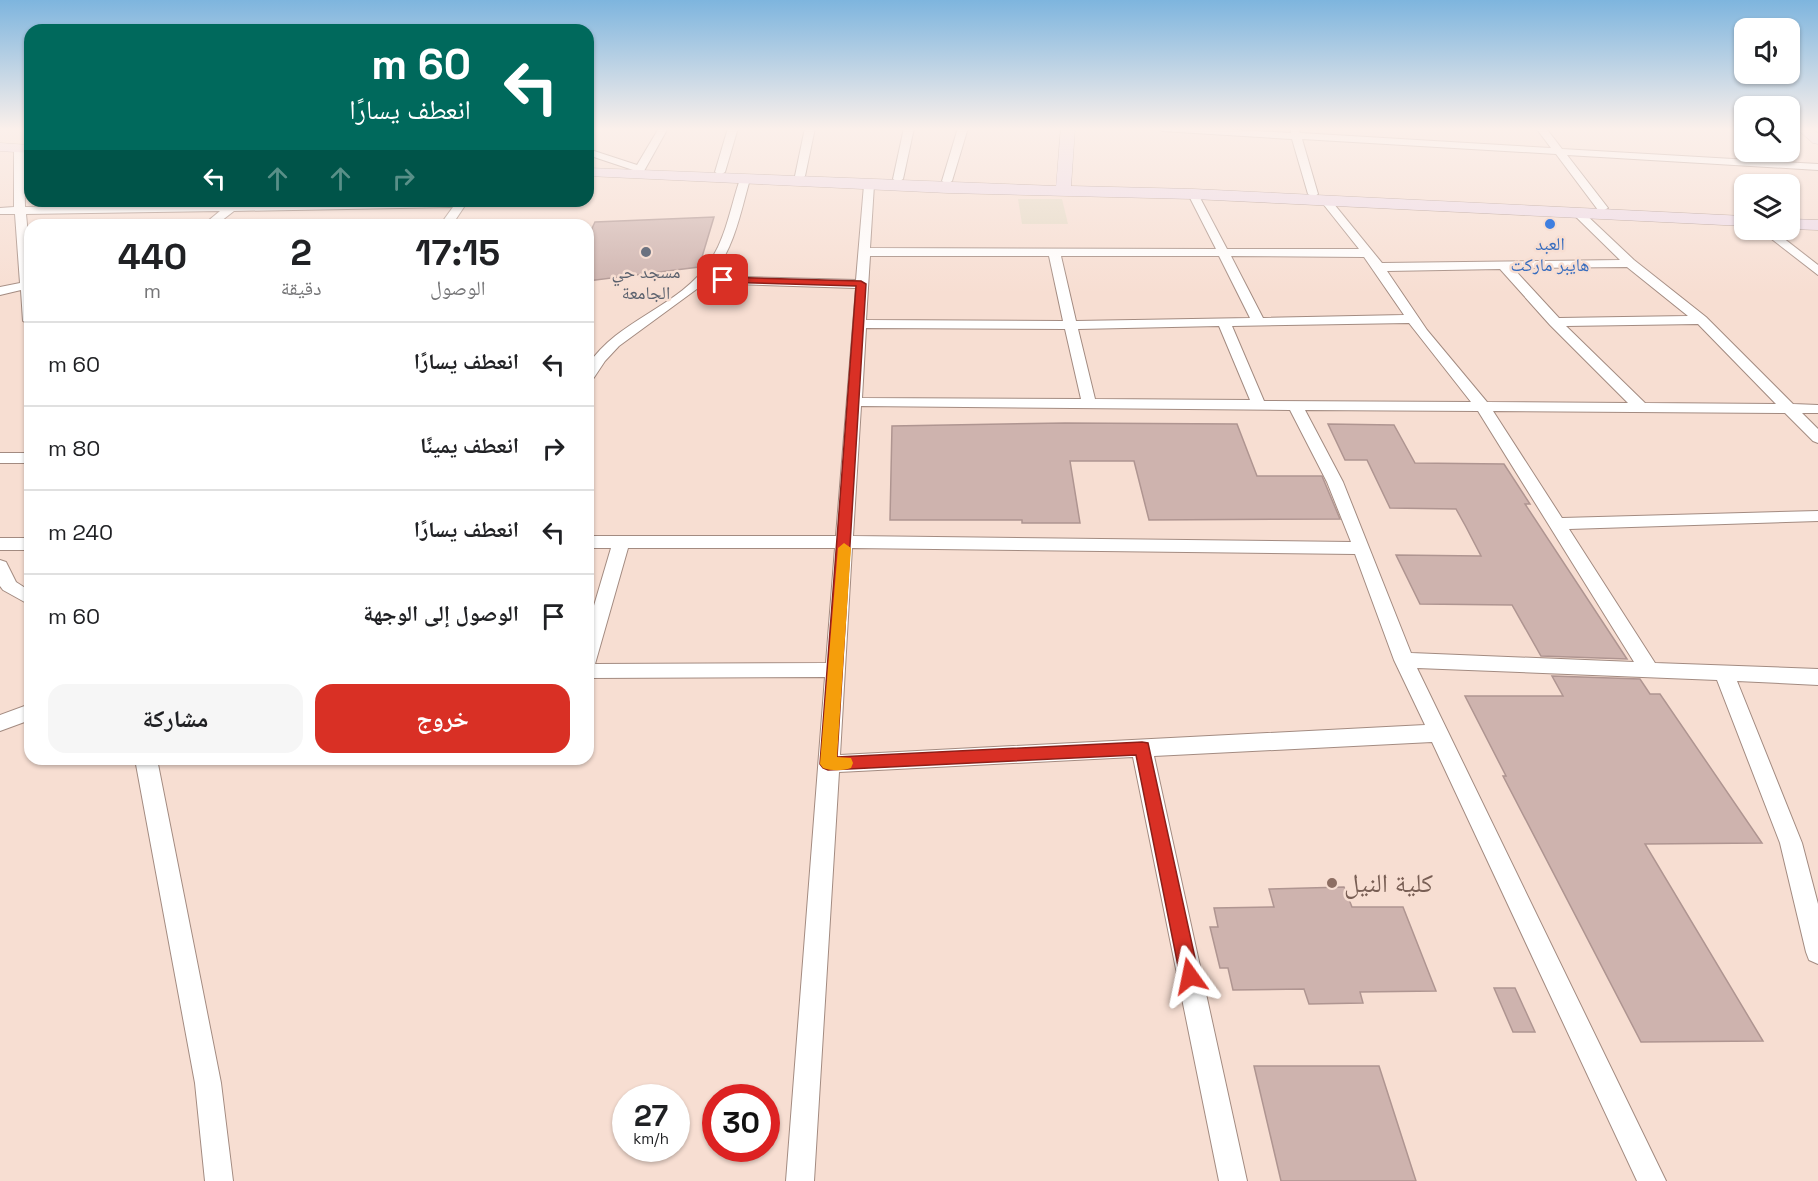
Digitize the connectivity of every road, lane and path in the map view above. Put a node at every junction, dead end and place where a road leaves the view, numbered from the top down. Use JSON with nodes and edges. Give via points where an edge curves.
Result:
{"nodes":[{"id":1,"x":23,"y":183,"type":"edge"},
{"id":2,"x":744,"y":183,"type":"edge"},
{"id":3,"x":830,"y":183,"type":"edge"},
{"id":4,"x":988,"y":183,"type":"edge"},
{"id":5,"x":1063,"y":183,"type":"edge"},
{"id":6,"x":1314,"y":183,"type":"edge"},
{"id":7,"x":1583,"y":183,"type":"edge"},
{"id":8,"x":869,"y":185,"type":"junction"},
{"id":9,"x":1063,"y":187,"type":"junction"},
{"id":10,"x":1193,"y":194,"type":"junction"},
{"id":11,"x":1319,"y":197,"type":"junction"},
{"id":12,"x":143,"y":207,"type":"edge"},
{"id":13,"x":231,"y":207,"type":"edge"},
{"id":14,"x":1602,"y":208,"type":"junction"},
{"id":15,"x":20,"y":211,"type":"junction"},
{"id":16,"x":0,"y":212,"type":"edge"},
{"id":17,"x":1577,"y":212,"type":"junction"},
{"id":18,"x":1734,"y":215,"type":"edge"},
{"id":19,"x":1800,"y":218,"type":"edge"},
{"id":20,"x":216,"y":219,"type":"edge"},
{"id":21,"x":1818,"y":219,"type":"edge"},
{"id":22,"x":1734,"y":220,"type":"edge"},
{"id":23,"x":1800,"y":224,"type":"edge"},
{"id":24,"x":1818,"y":225,"type":"edge"},
{"id":25,"x":24,"y":232,"type":"edge"},
{"id":26,"x":1779,"y":240,"type":"edge"},
{"id":27,"x":1790,"y":248,"type":"junction"},
{"id":28,"x":863,"y":252,"type":"junction"},
{"id":29,"x":1054,"y":252,"type":"junction"},
{"id":30,"x":1223,"y":253,"type":"junction"},
{"id":31,"x":1366,"y":253,"type":"junction"},
{"id":32,"x":1818,"y":254,"type":"edge"},
{"id":33,"x":1630,"y":263,"type":"junction"},
{"id":34,"x":1379,"y":267,"type":"junction"},
{"id":35,"x":1505,"y":267,"type":"junction"},
{"id":36,"x":1818,"y":271,"type":"edge"},
{"id":37,"x":700,"y":279,"type":"junction"},
{"id":38,"x":861,"y":284,"type":"junction"},
{"id":39,"x":24,"y":286,"type":"edge"},
{"id":40,"x":0,"y":291,"type":"edge"},
{"id":41,"x":1414,"y":319,"type":"junction"},
{"id":42,"x":1258,"y":320,"type":"junction"},
{"id":43,"x":1701,"y":320,"type":"junction"},
{"id":44,"x":1223,"y":321,"type":"junction"},
{"id":45,"x":1555,"y":322,"type":"junction"},
{"id":46,"x":859,"y":324,"type":"junction"},
{"id":47,"x":1072,"y":325,"type":"junction"},
{"id":48,"x":594,"y":369,"type":"edge"},
{"id":49,"x":854,"y":402,"type":"junction"},
{"id":50,"x":1089,"y":404,"type":"junction"},
{"id":51,"x":1259,"y":405,"type":"junction"},
{"id":52,"x":1296,"y":406,"type":"junction"},
{"id":53,"x":1482,"y":406,"type":"junction"},
{"id":54,"x":1641,"y":408,"type":"junction"},
{"id":55,"x":1790,"y":409,"type":"junction"},
{"id":56,"x":1818,"y":409,"type":"edge"},
{"id":57,"x":1818,"y":438,"type":"edge"},
{"id":58,"x":0,"y":458,"type":"edge"},
{"id":59,"x":24,"y":458,"type":"edge"},
{"id":60,"x":1818,"y":516,"type":"edge"},
{"id":61,"x":1555,"y":524,"type":"junction"},
{"id":62,"x":594,"y":542,"type":"edge"},
{"id":63,"x":621,"y":542,"type":"junction"},
{"id":64,"x":844,"y":542,"type":"junction"},
{"id":65,"x":0,"y":544,"type":"edge"},
{"id":66,"x":24,"y":544,"type":"edge"},
{"id":67,"x":1362,"y":548,"type":"junction"},
{"id":68,"x":0,"y":566,"type":"edge"},
{"id":69,"x":24,"y":595,"type":"edge"},
{"id":70,"x":594,"y":638,"type":"edge"},
{"id":71,"x":1404,"y":660,"type":"junction"},
{"id":72,"x":835,"y":670,"type":"junction"},
{"id":73,"x":594,"y":672,"type":"edge"},
{"id":74,"x":1650,"y":672,"type":"junction"},
{"id":75,"x":1725,"y":675,"type":"junction"},
{"id":76,"x":1818,"y":677,"type":"edge"},
{"id":77,"x":24,"y":714,"type":"edge"},
{"id":78,"x":0,"y":723,"type":"edge"},
{"id":79,"x":1438,"y":733,"type":"junction"},
{"id":80,"x":1142,"y":748,"type":"junction"},
{"id":81,"x":828,"y":764,"type":"junction"},
{"id":82,"x":147,"y":765,"type":"edge"},
{"id":83,"x":1818,"y":952,"type":"edge"},
{"id":84,"x":219,"y":1181,"type":"edge"},
{"id":85,"x":800,"y":1181,"type":"edge"},
{"id":86,"x":1233,"y":1181,"type":"edge"},
{"id":87,"x":1652,"y":1181,"type":"edge"}],
"edges":[{"from":1,"to":15,"type":"street"},
{"from":2,"to":37,"type":"street","via":[[716,263]]},
{"from":3,"to":8,"type":"street"},
{"from":4,"to":9,"type":"street"},
{"from":5,"to":9,"type":"street"},
{"from":6,"to":11,"type":"street"},
{"from":7,"to":14,"type":"street"},
{"from":8,"to":9,"type":"street"},
{"from":8,"to":28,"type":"street"},
{"from":9,"to":10,"type":"street"},
{"from":9,"to":11,"type":"street"},
{"from":10,"to":11,"type":"street"},
{"from":10,"to":30,"type":"street"},
{"from":11,"to":14,"type":"street"},
{"from":11,"to":17,"type":"street"},
{"from":11,"to":31,"type":"street"},
{"from":12,"to":15,"type":"street"},
{"from":13,"to":20,"type":"street"},
{"from":14,"to":18,"type":"street"},
{"from":15,"to":16,"type":"street"},
{"from":15,"to":25,"type":"street"},
{"from":17,"to":22,"type":"street"},
{"from":17,"to":33,"type":"street"},
{"from":19,"to":21,"type":"street"},
{"from":23,"to":24,"type":"street"},
{"from":26,"to":27,"type":"street"},
{"from":27,"to":32,"type":"street"},
{"from":27,"to":36,"type":"street"},
{"from":28,"to":29,"type":"street"},
{"from":28,"to":38,"type":"street"},
{"from":29,"to":30,"type":"street"},
{"from":29,"to":47,"type":"street"},
{"from":30,"to":31,"type":"street"},
{"from":30,"to":42,"type":"street"},
{"from":31,"to":34,"type":"street"},
{"from":33,"to":35,"type":"street"},
{"from":33,"to":43,"type":"street"},
{"from":34,"to":35,"type":"street"},
{"from":34,"to":41,"type":"street"},
{"from":35,"to":45,"type":"street"},
{"from":37,"to":38,"type":"street"},
{"from":37,"to":48,"type":"street","via":[[613,345]]},
{"from":38,"to":46,"type":"street"},
{"from":39,"to":40,"type":"street"},
{"from":41,"to":42,"type":"street"},
{"from":41,"to":53,"type":"street"},
{"from":42,"to":44,"type":"street"},
{"from":43,"to":45,"type":"street"},
{"from":43,"to":55,"type":"street"},
{"from":44,"to":47,"type":"street"},
{"from":44,"to":51,"type":"street"},
{"from":45,"to":54,"type":"street"},
{"from":46,"to":47,"type":"street"},
{"from":46,"to":49,"type":"street"},
{"from":47,"to":50,"type":"street"},
{"from":49,"to":50,"type":"street"},
{"from":49,"to":64,"type":"street"},
{"from":50,"to":51,"type":"street"},
{"from":51,"to":52,"type":"street"},
{"from":52,"to":53,"type":"street"},
{"from":52,"to":67,"type":"street","via":[[1335,482]]},
{"from":53,"to":54,"type":"street"},
{"from":53,"to":61,"type":"street"},
{"from":54,"to":55,"type":"street"},
{"from":55,"to":56,"type":"street"},
{"from":55,"to":57,"type":"street"},
{"from":58,"to":59,"type":"street"},
{"from":60,"to":61,"type":"street"},
{"from":61,"to":74,"type":"street"},
{"from":62,"to":63,"type":"street"},
{"from":63,"to":64,"type":"street"},
{"from":63,"to":70,"type":"street"},
{"from":64,"to":67,"type":"street"},
{"from":64,"to":72,"type":"street"},
{"from":65,"to":66,"type":"street"},
{"from":67,"to":71,"type":"street"},
{"from":68,"to":69,"type":"street","via":[[9,586]]},
{"from":71,"to":74,"type":"street"},
{"from":71,"to":79,"type":"street"},
{"from":72,"to":73,"type":"street"},
{"from":72,"to":81,"type":"street"},
{"from":74,"to":75,"type":"street"},
{"from":75,"to":76,"type":"street"},
{"from":75,"to":83,"type":"street","via":[[1791,843]]},
{"from":77,"to":78,"type":"street"},
{"from":79,"to":80,"type":"street"},
{"from":79,"to":87,"type":"street"},
{"from":80,"to":81,"type":"street"},
{"from":80,"to":86,"type":"street"},
{"from":81,"to":85,"type":"street"},
{"from":82,"to":84,"type":"street","via":[[208,1083]]}]}
